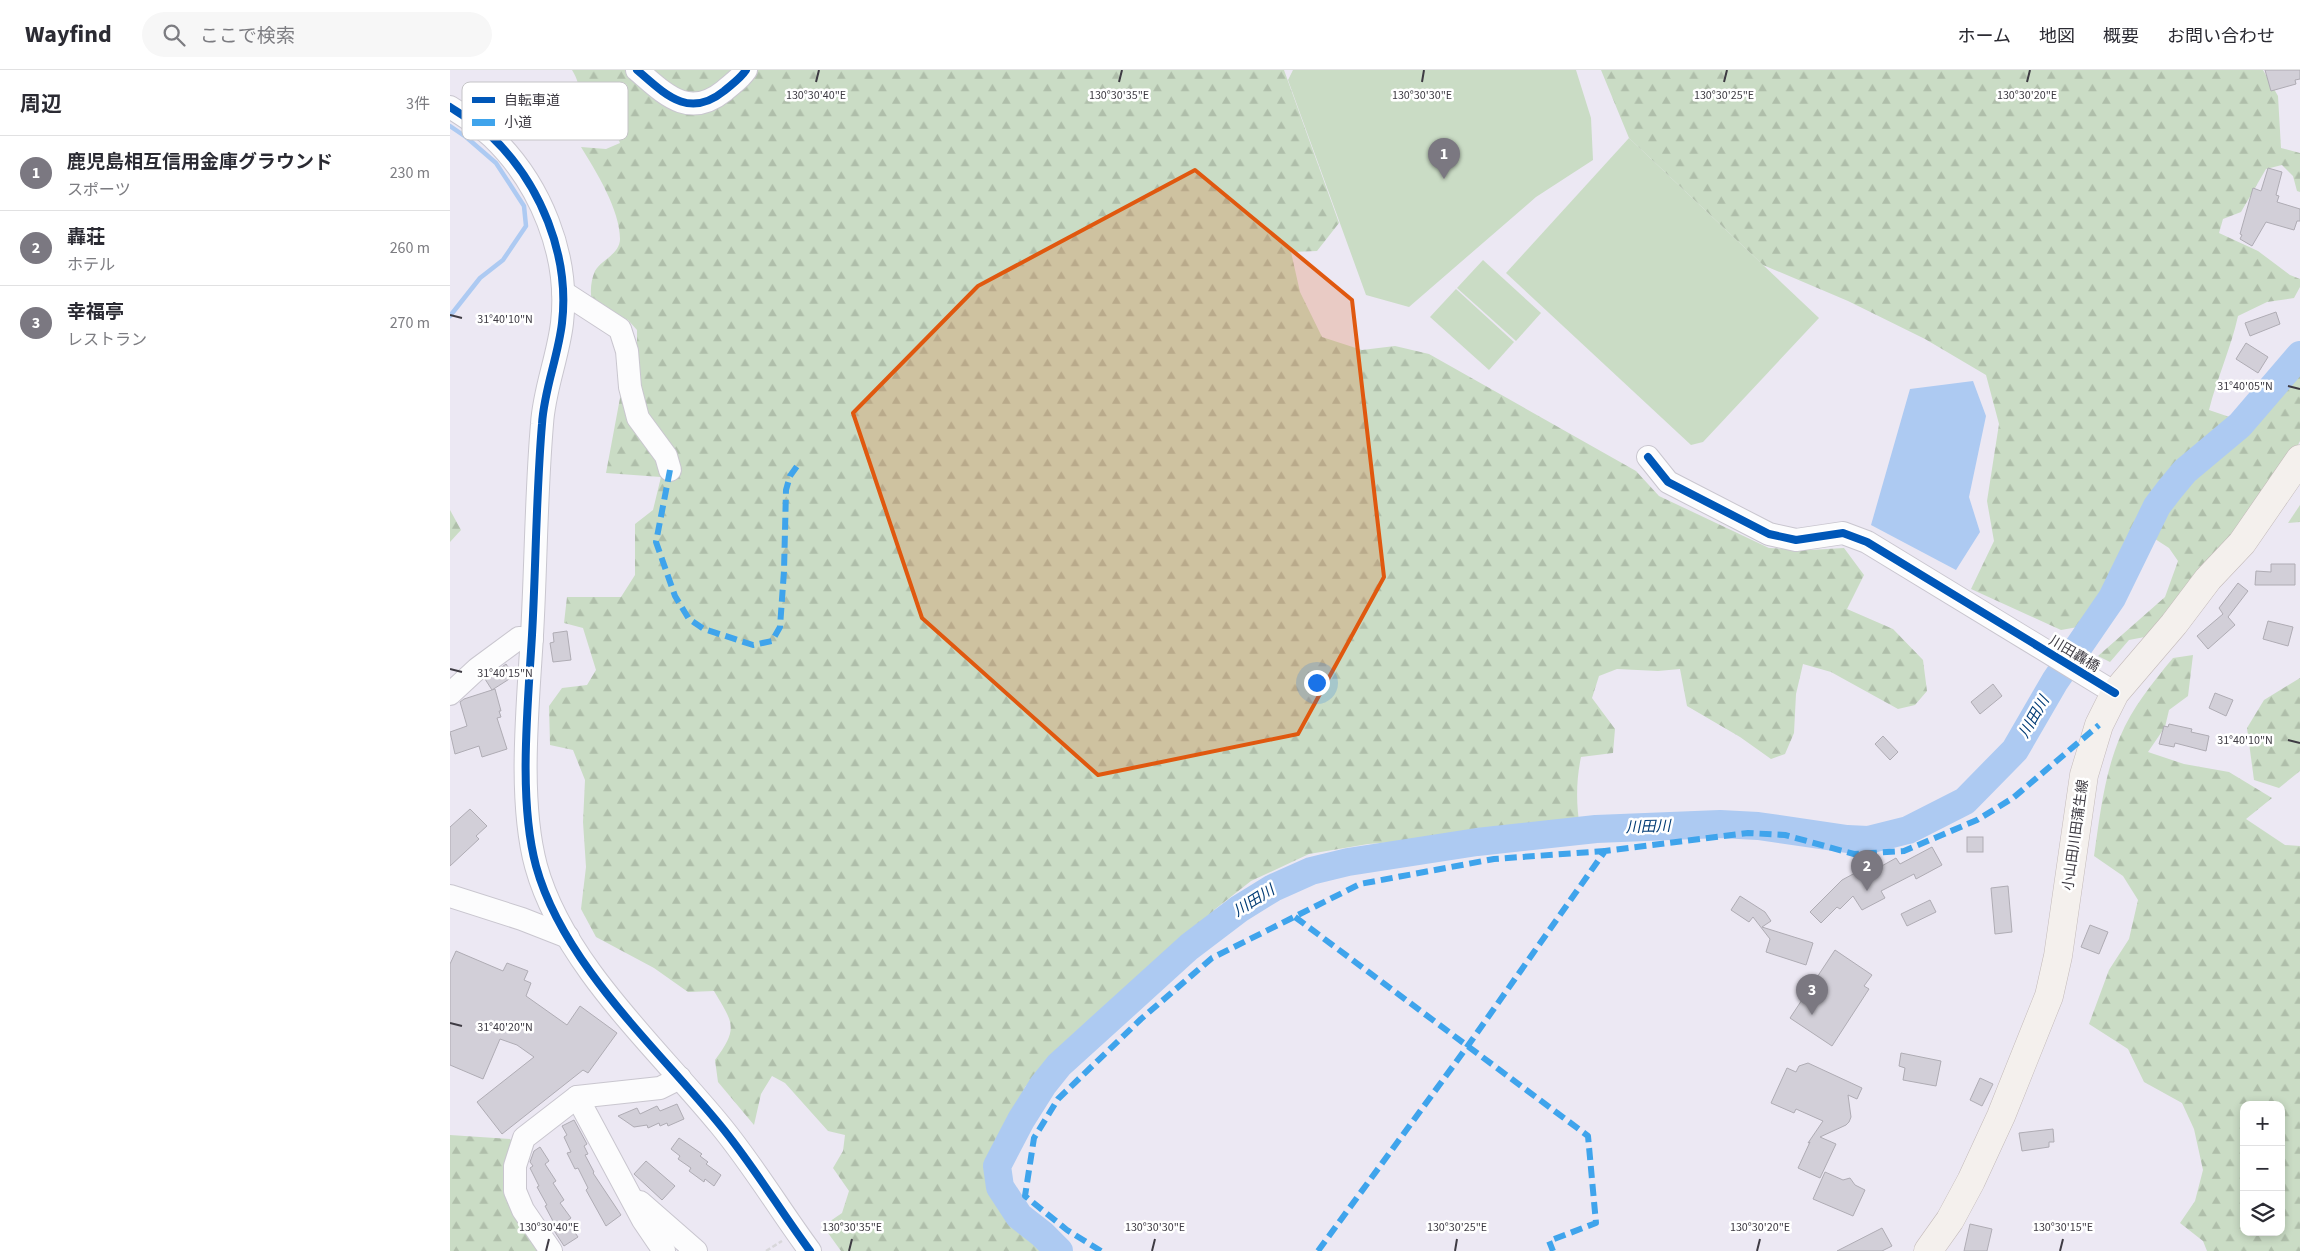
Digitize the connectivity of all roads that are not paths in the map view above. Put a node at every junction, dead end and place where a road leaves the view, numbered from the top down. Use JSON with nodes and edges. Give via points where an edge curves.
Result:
{"nodes":[{"id":1,"x":637,"y":70,"type":"edge"},
{"id":2,"x":746,"y":70,"type":"edge"},
{"id":3,"x":450,"y":107,"type":"edge"},
{"id":4,"x":462,"y":115,"type":"edge"},
{"id":5,"x":495,"y":140,"type":"edge"},
{"id":6,"x":563,"y":292,"type":"junction"},
{"id":7,"x":1648,"y":457,"type":"dead end"},
{"id":8,"x":2300,"y":459,"type":"edge"},
{"id":9,"x":670,"y":470,"type":"dead end"},
{"id":10,"x":532,"y":639,"type":"junction"},
{"id":11,"x":2108,"y":689,"type":"junction"},
{"id":12,"x":450,"y":694,"type":"edge"},
{"id":13,"x":450,"y":896,"type":"edge"},
{"id":14,"x":568,"y":937,"type":"junction"},
{"id":15,"x":680,"y":1078,"type":"junction"},
{"id":16,"x":577,"y":1097,"type":"junction"},
{"id":17,"x":628,"y":1191,"type":"junction"},
{"id":18,"x":551,"y":1251,"type":"edge"},
{"id":19,"x":664,"y":1251,"type":"edge"},
{"id":20,"x":696,"y":1251,"type":"edge"},
{"id":21,"x":810,"y":1251,"type":"edge"},
{"id":22,"x":1929,"y":1251,"type":"edge"}],
"edges":[{"from":1,"to":2,"type":"street","via":[[668,96],[698,104],[718,96]]},
{"from":3,"to":4,"type":"street"},
{"from":5,"to":6,"type":"street","via":[[515,163],[543,209],[554,242]]},
{"from":6,"to":9,"type":"street","via":[[620,329],[628,351],[630,388],[638,418],[666,456]]},
{"from":6,"to":10,"type":"street","via":[[562,321],[542,418]]},
{"from":7,"to":11,"type":"street","name":"川田轟橋","via":[[1668,482],[1769,534],[1796,540],[1842,533],[1867,542]]},
{"from":8,"to":11,"type":"main road","name":"小山田川田蒲生線","via":[[2242,542],[2174,624]]},
{"from":10,"to":12,"type":"street","via":[[519,638]]},
{"from":10,"to":14,"type":"street","via":[[526,792],[529,831],[545,896]]},
{"from":11,"to":22,"type":"main road","name":"小山田川田蒲生線","via":[[2084,775],[2058,956],[2044,1010],[1971,1181]]},
{"from":13,"to":14,"type":"street"},
{"from":14,"to":15,"type":"street","via":[[614,1002]]},
{"from":15,"to":16,"type":"street","via":[[660,1088]]},
{"from":15,"to":21,"type":"street","via":[[748,1162]]},
{"from":16,"to":17,"type":"street"},
{"from":16,"to":18,"type":"street","via":[[524,1138],[515,1166],[515,1191],[523,1210]]},
{"from":17,"to":19,"type":"street"},
{"from":17,"to":20,"type":"street"}]}
